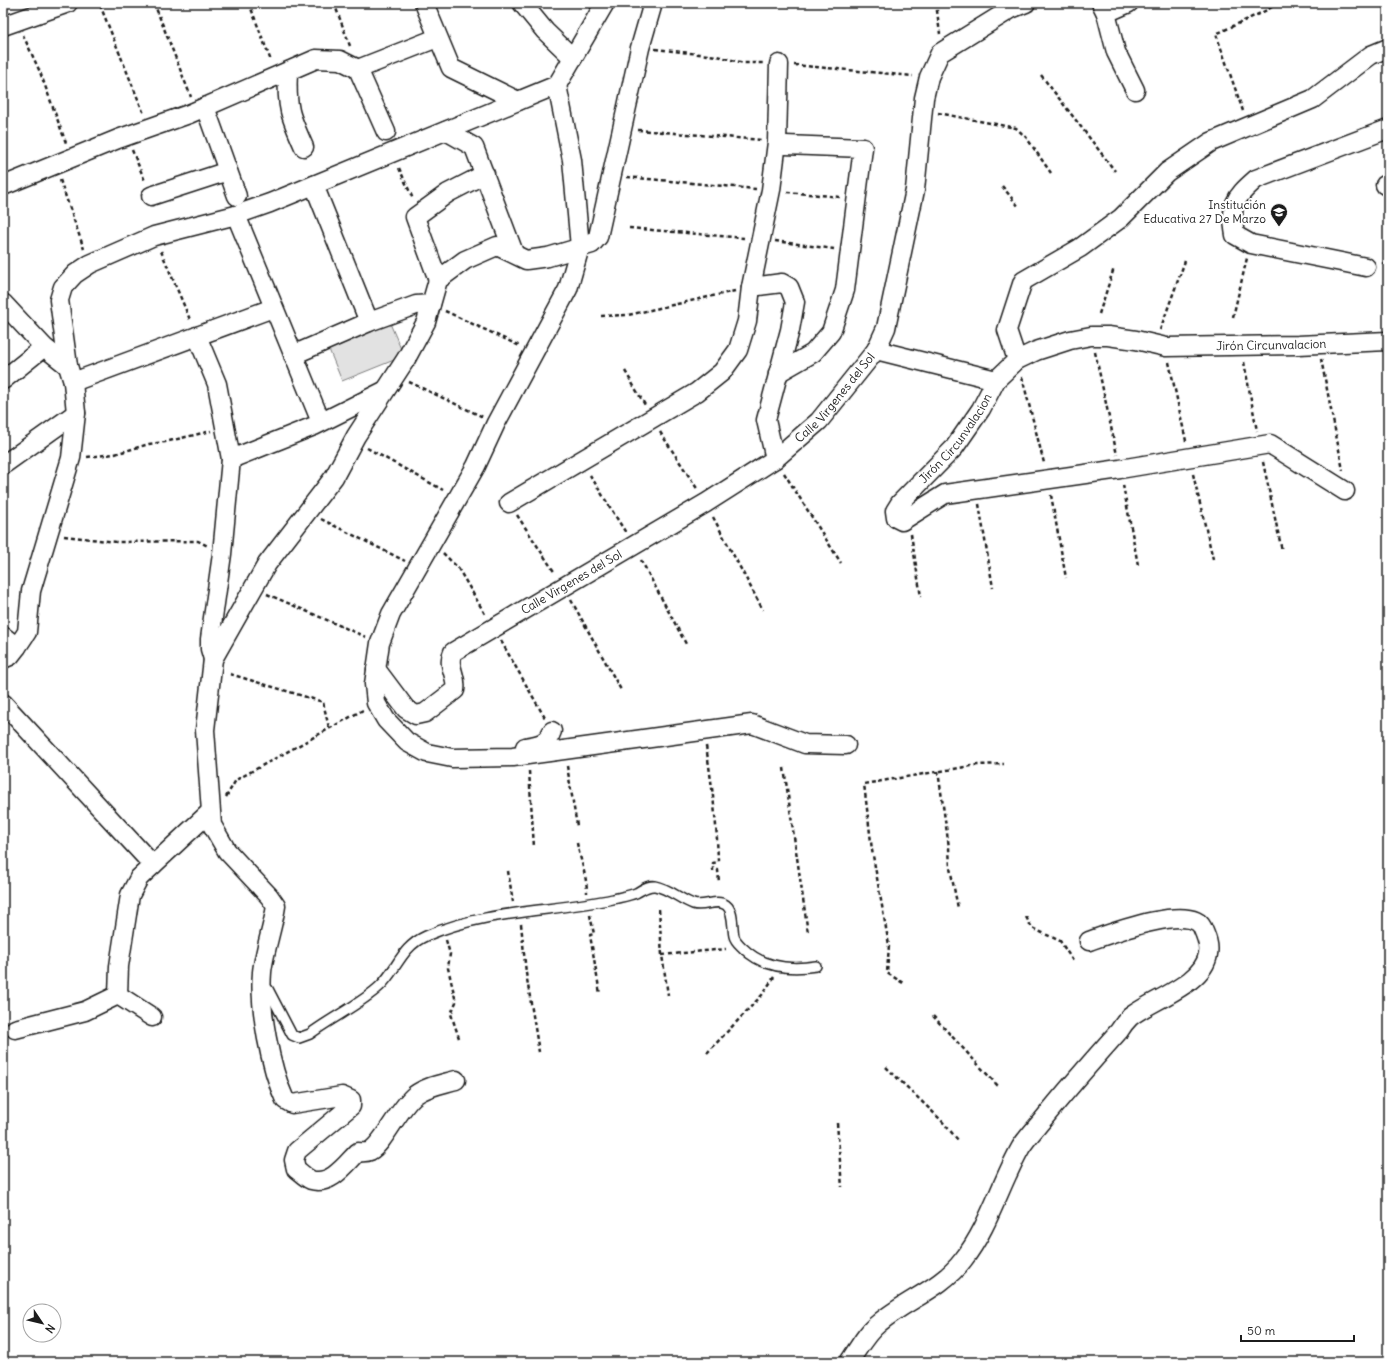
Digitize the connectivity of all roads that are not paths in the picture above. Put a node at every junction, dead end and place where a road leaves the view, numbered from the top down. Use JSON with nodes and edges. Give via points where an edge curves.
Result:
{"nodes":[{"id":1,"x":68,"y":3,"type":"edge"},
{"id":2,"x":424,"y":3,"type":"edge"},
{"id":3,"x":522,"y":3,"type":"edge"},
{"id":4,"x":605,"y":3,"type":"edge"},
{"id":5,"x":653,"y":3,"type":"edge"},
{"id":6,"x":1128,"y":3,"type":"edge"},
{"id":7,"x":1015,"y":5,"type":"edge"},
{"id":8,"x":1104,"y":8,"type":"edge"},
{"id":9,"x":3,"y":26,"type":"edge"},
{"id":10,"x":437,"y":38,"type":"junction"},
{"id":11,"x":1388,"y":48,"type":"edge"},
{"id":12,"x":574,"y":58,"type":"junction"},
{"id":13,"x":779,"y":64,"type":"dead end"},
{"id":14,"x":358,"y":69,"type":"junction"},
{"id":15,"x":283,"y":74,"type":"junction"},
{"id":16,"x":558,"y":85,"type":"junction"},
{"id":17,"x":1136,"y":90,"type":"dead end"},
{"id":18,"x":518,"y":101,"type":"junction"},
{"id":19,"x":201,"y":109,"type":"junction"},
{"id":20,"x":1388,"y":129,"type":"edge"},
{"id":21,"x":446,"y":130,"type":"junction"},
{"id":22,"x":386,"y":132,"type":"dead end"},
{"id":23,"x":781,"y":143,"type":"junction"},
{"id":24,"x":304,"y":147,"type":"dead end"},
{"id":25,"x":228,"y":171,"type":"junction"},
{"id":26,"x":485,"y":174,"type":"junction"},
{"id":27,"x":314,"y":185,"type":"junction"},
{"id":28,"x":3,"y":186,"type":"edge"},
{"id":29,"x":151,"y":196,"type":"dead end"},
{"id":30,"x":237,"y":196,"type":"dead end"},
{"id":31,"x":236,"y":215,"type":"junction"},
{"id":32,"x":580,"y":247,"type":"junction"},
{"id":33,"x":514,"y":253,"type":"junction"},
{"id":34,"x":1366,"y":267,"type":"dead end"},
{"id":35,"x":438,"y":280,"type":"junction"},
{"id":36,"x":751,"y":287,"type":"junction"},
{"id":37,"x":3,"y":303,"type":"edge"},
{"id":38,"x":431,"y":304,"type":"junction"},
{"id":39,"x":273,"y":308,"type":"junction"},
{"id":40,"x":369,"y":322,"type":"junction"},
{"id":41,"x":197,"y":336,"type":"junction"},
{"id":42,"x":1388,"y":341,"type":"edge"},
{"id":43,"x":44,"y":347,"type":"junction"},
{"id":44,"x":876,"y":350,"type":"junction"},
{"id":45,"x":293,"y":355,"type":"junction"},
{"id":46,"x":1018,"y":360,"type":"junction"},
{"id":47,"x":778,"y":373,"type":"junction"},
{"id":48,"x":70,"y":374,"type":"junction"},
{"id":49,"x":3,"y":380,"type":"edge"},
{"id":50,"x":996,"y":380,"type":"junction"},
{"id":51,"x":384,"y":391,"type":"junction"},
{"id":52,"x":76,"y":413,"type":"junction"},
{"id":53,"x":321,"y":422,"type":"junction"},
{"id":54,"x":231,"y":459,"type":"junction"},
{"id":55,"x":775,"y":459,"type":"junction"},
{"id":56,"x":3,"y":465,"type":"edge"},
{"id":57,"x":1345,"y":484,"type":"road end"},
{"id":58,"x":509,"y":503,"type":"dead end"},
{"id":59,"x":3,"y":636,"type":"edge"},
{"id":60,"x":18,"y":647,"type":"junction"},
{"id":61,"x":3,"y":659,"type":"edge"},
{"id":62,"x":213,"y":659,"type":"junction"},
{"id":63,"x":376,"y":669,"type":"junction"},
{"id":64,"x":3,"y":703,"type":"edge"},
{"id":65,"x":552,"y":731,"type":"dead end"},
{"id":66,"x":846,"y":745,"type":"dead end"},
{"id":67,"x":520,"y":756,"type":"junction"},
{"id":68,"x":210,"y":812,"type":"junction"},
{"id":69,"x":152,"y":865,"type":"junction"},
{"id":70,"x":1089,"y":941,"type":"dead end"},
{"id":71,"x":816,"y":966,"type":"dead end"},
{"id":72,"x":262,"y":985,"type":"junction"},
{"id":73,"x":118,"y":995,"type":"junction"},
{"id":74,"x":152,"y":1017,"type":"dead end"},
{"id":75,"x":15,"y":1029,"type":"dead end"},
{"id":76,"x":456,"y":1080,"type":"dead end"},
{"id":77,"x":849,"y":1362,"type":"edge"}],
"edges":[{"from":1,"to":9,"type":"street"},
{"from":2,"to":10,"type":"street"},
{"from":3,"to":12,"type":"street","via":[[545,31]]},
{"from":4,"to":12,"type":"street"},
{"from":5,"to":32,"type":"street","via":[[621,129],[598,236],[592,244]]},
{"from":6,"to":8,"type":"street"},
{"from":7,"to":44,"type":"street","name":"Calle Virgenes del Sol","via":[[941,51],[929,77],[915,190],[886,328]]},
{"from":8,"to":17,"type":"street","via":[[1116,52]]},
{"from":10,"to":14,"type":"street"},
{"from":10,"to":18,"type":"street","via":[[451,68]]},
{"from":11,"to":46,"type":"street","via":[[1371,55],[1313,99],[1211,142],[1167,172],[1121,218],[1080,248],[1023,281],[1007,330]]},
{"from":12,"to":16,"type":"street"},
{"from":13,"to":23,"type":"street"},
{"from":14,"to":15,"type":"street","via":[[340,60],[316,59]]},
{"from":14,"to":22,"type":"street"},
{"from":15,"to":19,"type":"street"},
{"from":15,"to":24,"type":"street","via":[[290,116]]},
{"from":16,"to":18,"type":"street"},
{"from":16,"to":32,"type":"street","via":[[572,160]]},
{"from":18,"to":21,"type":"street"},
{"from":19,"to":25,"type":"street"},
{"from":19,"to":28,"type":"street"},
{"from":20,"to":34,"type":"street","via":[[1256,179],[1240,193],[1232,214],[1235,235],[1251,244]]},
{"from":21,"to":26,"type":"street","via":[[474,147]]},
{"from":21,"to":27,"type":"street"},
{"from":23,"to":36,"type":"street"},
{"from":23,"to":47,"type":"street","via":[[863,148],[846,290],[831,332],[813,354]]},
{"from":25,"to":29,"type":"street"},
{"from":25,"to":30,"type":"street"},
{"from":26,"to":33,"type":"street"},
{"from":26,"to":35,"type":"street","via":[[448,194],[415,217]]},
{"from":27,"to":31,"type":"street"},
{"from":27,"to":40,"type":"street"},
{"from":31,"to":39,"type":"street"},
{"from":31,"to":48,"type":"street","via":[[154,236],[90,264],[75,274],[63,287],[59,300]]},
{"from":32,"to":33,"type":"street","via":[[526,260]]},
{"from":32,"to":63,"type":"street","via":[[568,289],[496,423],[476,466],[391,614],[380,643]]},
{"from":33,"to":35,"type":"street","via":[[497,246],[465,260]]},
{"from":35,"to":38,"type":"street"},
{"from":36,"to":47,"type":"street","via":[[782,283],[789,288],[795,302]]},
{"from":36,"to":58,"type":"street","via":[[747,320],[738,350],[722,372],[697,392]]},
{"from":37,"to":43,"type":"street"},
{"from":38,"to":40,"type":"street","via":[[416,305]]},
{"from":38,"to":51,"type":"street","via":[[426,322],[406,359]]},
{"from":39,"to":41,"type":"street"},
{"from":39,"to":45,"type":"street"},
{"from":40,"to":45,"type":"street"},
{"from":41,"to":48,"type":"street"},
{"from":41,"to":54,"type":"street","via":[[217,384]]},
{"from":42,"to":46,"type":"street","name":"Jirón Circunvalacion","via":[[1166,348],[1136,340],[1091,336],[1056,344]]},
{"from":43,"to":48,"type":"street"},
{"from":43,"to":49,"type":"street"},
{"from":44,"to":50,"type":"street"},
{"from":44,"to":55,"type":"street","name":"Calle Virgenes del Sol","via":[[819,421]]},
{"from":45,"to":53,"type":"street"},
{"from":46,"to":50,"type":"street","name":"Jirón Circunvalacion"},
{"from":47,"to":55,"type":"street","via":[[766,420]]},
{"from":48,"to":52,"type":"street"},
{"from":50,"to":57,"type":"street","name":"Jirón Circunvalacion","via":[[981,409],[954,448],[900,503],[895,511],[896,518],[902,521],[909,518],[945,494],[1270,444]]},
{"from":51,"to":53,"type":"street"},
{"from":51,"to":62,"type":"street","via":[[334,477],[267,564]]},
{"from":52,"to":56,"type":"street"},
{"from":52,"to":60,"type":"street","via":[[71,458],[31,591],[27,632]]},
{"from":53,"to":54,"type":"street"},
{"from":54,"to":62,"type":"street","via":[[222,554],[210,639]]},
{"from":55,"to":63,"type":"street","name":"Calle Virgenes del Sol","via":[[706,503],[453,652],[450,663],[457,682],[455,690],[425,713],[416,715],[406,709]]},
{"from":59,"to":60,"type":"street"},
{"from":60,"to":61,"type":"street","via":[[10,656]]},
{"from":62,"to":68,"type":"street","via":[[205,730]]},
{"from":63,"to":67,"type":"street","via":[[376,703],[386,720],[407,742],[426,753],[452,758]]},
{"from":64,"to":69,"type":"street"},
{"from":65,"to":67,"type":"street","via":[[550,738],[540,744],[520,747]]},
{"from":66,"to":67,"type":"street","via":[[805,744],[752,724]]},
{"from":68,"to":69,"type":"street"},
{"from":68,"to":72,"type":"street","via":[[212,825],[227,851],[276,906],[262,972]]},
{"from":69,"to":73,"type":"street","via":[[139,878],[130,895],[119,966]]},
{"from":70,"to":77,"type":"street","via":[[1145,923],[1183,917],[1191,918],[1200,924],[1208,941],[1208,954],[1205,964],[1179,988],[1130,1017],[1070,1085],[1022,1146],[978,1237],[964,1260],[945,1280],[879,1323],[868,1334]]},
{"from":71,"to":72,"type":"lane","via":[[780,967],[758,960],[734,938],[730,910],[726,905],[717,902],[694,905],[655,886],[645,887],[626,896],[518,912],[444,930],[417,941],[402,955],[380,986],[299,1038],[292,1035],[268,989]]},
{"from":72,"to":76,"type":"street","via":[[271,1061],[285,1100],[292,1104],[342,1096],[351,1100],[351,1106],[297,1151],[294,1160],[296,1169],[311,1180],[330,1179],[358,1152],[370,1151],[404,1105],[416,1095],[428,1087]]},
{"from":73,"to":74,"type":"street"},
{"from":73,"to":75,"type":"street","via":[[85,1011]]}]}
